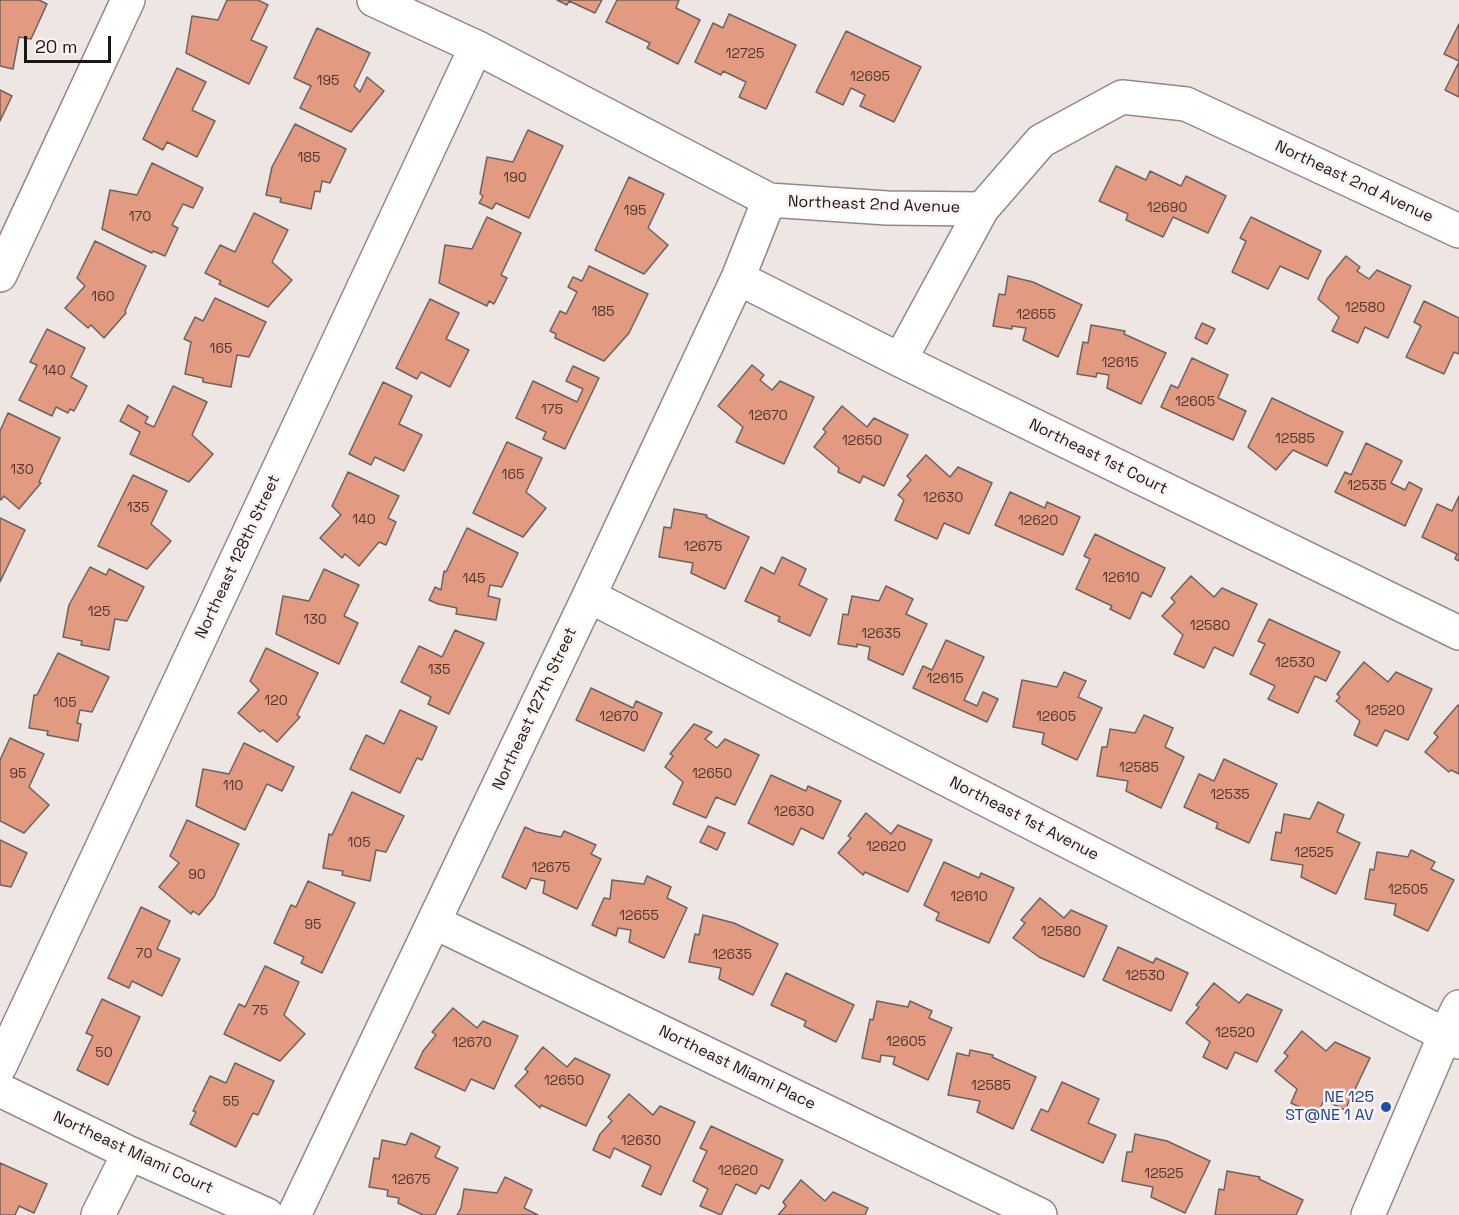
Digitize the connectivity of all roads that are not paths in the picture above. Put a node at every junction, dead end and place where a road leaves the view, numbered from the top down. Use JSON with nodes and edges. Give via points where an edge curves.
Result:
{"nodes":[{"id":1,"x":128,"y":0,"type":"edge"},
{"id":2,"x":374,"y":0,"type":"edge"},
{"id":3,"x":476,"y":47,"type":"junction"},
{"id":4,"x":769,"y":200,"type":"junction"},
{"id":5,"x":982,"y":209,"type":"junction"},
{"id":6,"x":1459,"y":231,"type":"edge"},
{"id":7,"x":0,"y":275,"type":"edge"},
{"id":8,"x":738,"y":278,"type":"junction"},
{"id":9,"x":900,"y":360,"type":"junction"},
{"id":10,"x":589,"y":596,"type":"junction"},
{"id":11,"x":1459,"y":633,"type":"edge"},
{"id":12,"x":434,"y":922,"type":"junction"},
{"id":13,"x":1454,"y":1028,"type":"edge"},
{"id":14,"x":0,"y":1066,"type":"edge"},
{"id":15,"x":0,"y":1090,"type":"edge"},
{"id":16,"x":129,"y":1153,"type":"junction"},
{"id":17,"x":98,"y":1215,"type":"edge"},
{"id":18,"x":267,"y":1215,"type":"edge"},
{"id":19,"x":294,"y":1215,"type":"edge"},
{"id":20,"x":1040,"y":1215,"type":"edge"},
{"id":21,"x":1368,"y":1215,"type":"edge"}],
"edges":[{"from":1,"to":7,"type":"street"},
{"from":2,"to":3,"type":"street","name":"Northeast 2nd Avenue"},
{"from":3,"to":4,"type":"street","name":"Northeast 2nd Avenue"},
{"from":3,"to":14,"type":"street","name":"Northeast 128th Street"},
{"from":4,"to":5,"type":"street","name":"Northeast 2nd Avenue","via":[[887,208]]},
{"from":4,"to":8,"type":"street","name":"Northeast 127th Street"},
{"from":5,"to":6,"type":"street","name":"Northeast 2nd Avenue","via":[[1041,141],[1122,97],[1186,104]]},
{"from":5,"to":9,"type":"street"},
{"from":8,"to":9,"type":"street","name":"Northeast 1st Court"},
{"from":8,"to":10,"type":"street","name":"Northeast 127th Street"},
{"from":9,"to":11,"type":"street","name":"Northeast 1st Court"},
{"from":10,"to":12,"type":"street","name":"Northeast 127th Street"},
{"from":10,"to":13,"type":"street","name":"Northeast 1st Avenue"},
{"from":12,"to":19,"type":"street","name":"Northeast 127th Street"},
{"from":12,"to":20,"type":"street","name":"Northeast Miami Place"},
{"from":13,"to":21,"type":"street"},
{"from":15,"to":16,"type":"street","name":"Northeast Miami Court"},
{"from":16,"to":17,"type":"street"},
{"from":16,"to":18,"type":"street","name":"Northeast Miami Court"}]}
